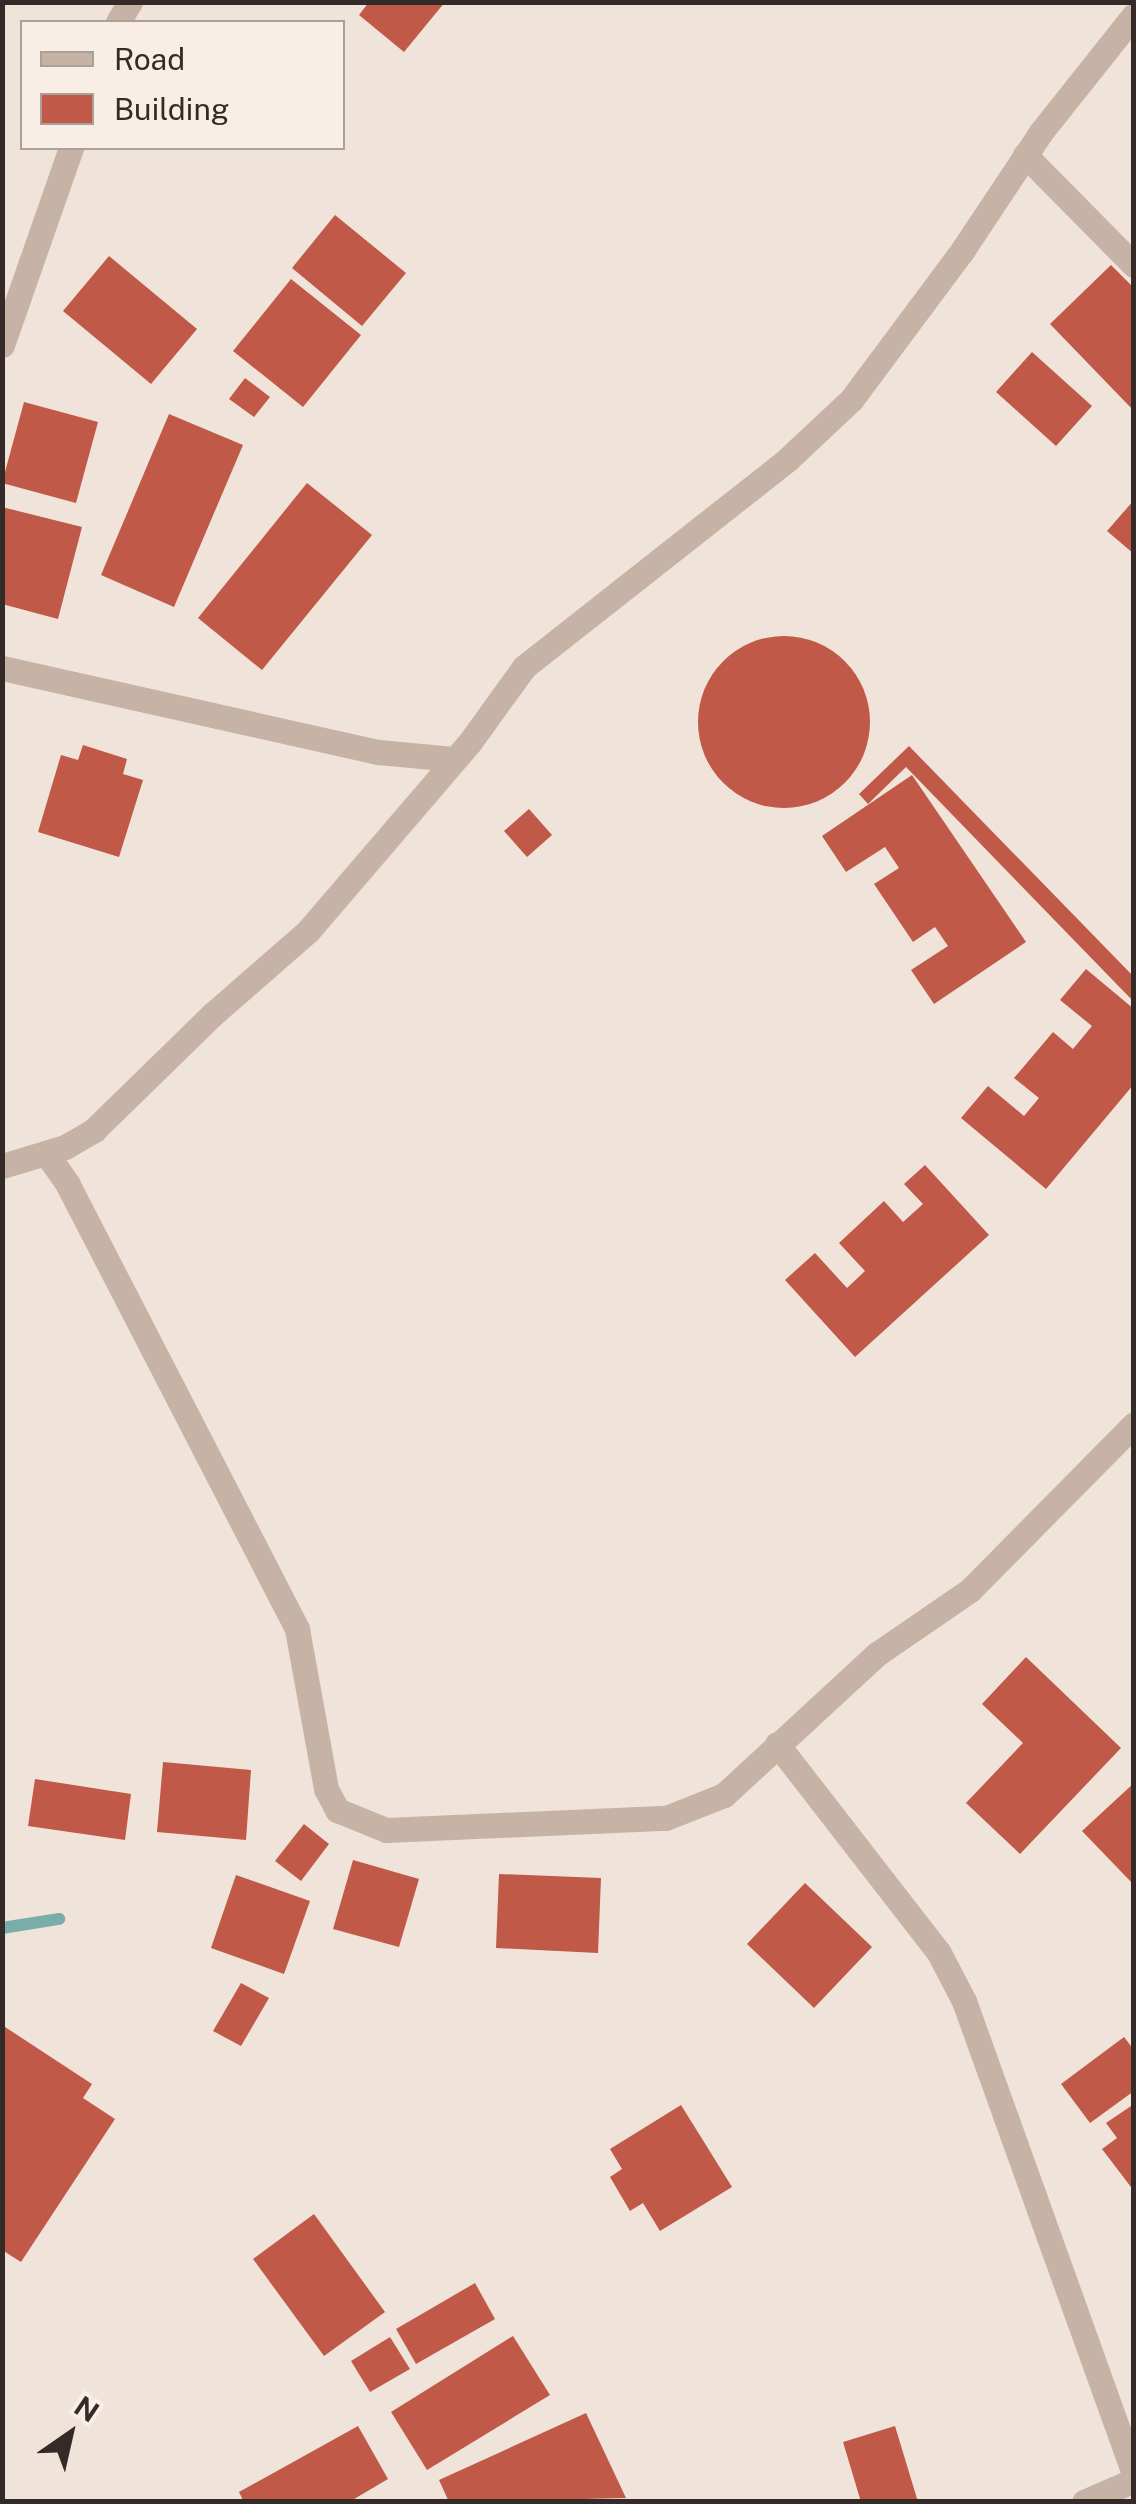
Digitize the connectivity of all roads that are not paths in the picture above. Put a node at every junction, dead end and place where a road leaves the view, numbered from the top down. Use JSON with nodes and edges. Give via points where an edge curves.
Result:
{"nodes":[{"id":1,"x":1134,"y":15,"type":"edge"},
{"id":2,"x":71,"y":150,"type":"edge"},
{"id":3,"x":1026,"y":155,"type":"junction"},
{"id":4,"x":1134,"y":266,"type":"edge"},
{"id":5,"x":2,"y":345,"type":"edge"},
{"id":6,"x":2,"y":668,"type":"edge"},
{"id":7,"x":453,"y":759,"type":"junction"},
{"id":8,"x":46,"y":1154,"type":"junction"},
{"id":9,"x":2,"y":1166,"type":"edge"},
{"id":10,"x":1134,"y":1424,"type":"edge"},
{"id":11,"x":777,"y":1744,"type":"junction"},
{"id":12,"x":1134,"y":2478,"type":"edge"},
{"id":13,"x":1084,"y":2502,"type":"edge"}],
"edges":[{"from":1,"to":3,"type":"street"},
{"from":2,"to":5,"type":"street"},
{"from":3,"to":4,"type":"street"},
{"from":3,"to":7,"type":"street","via":[[850,400],[788,459],[524,667]]},
{"from":6,"to":7,"type":"street","via":[[380,752]]},
{"from":7,"to":8,"type":"street","via":[[308,931],[94,1130]]},
{"from":8,"to":9,"type":"street"},
{"from":8,"to":11,"type":"street","via":[[297,1629],[326,1789],[337,1810],[386,1830],[666,1818],[724,1795]]},
{"from":10,"to":11,"type":"street","via":[[970,1590],[877,1654]]},
{"from":11,"to":12,"type":"street","via":[[939,1953],[964,2001]]},
{"from":12,"to":13,"type":"street"}]}
